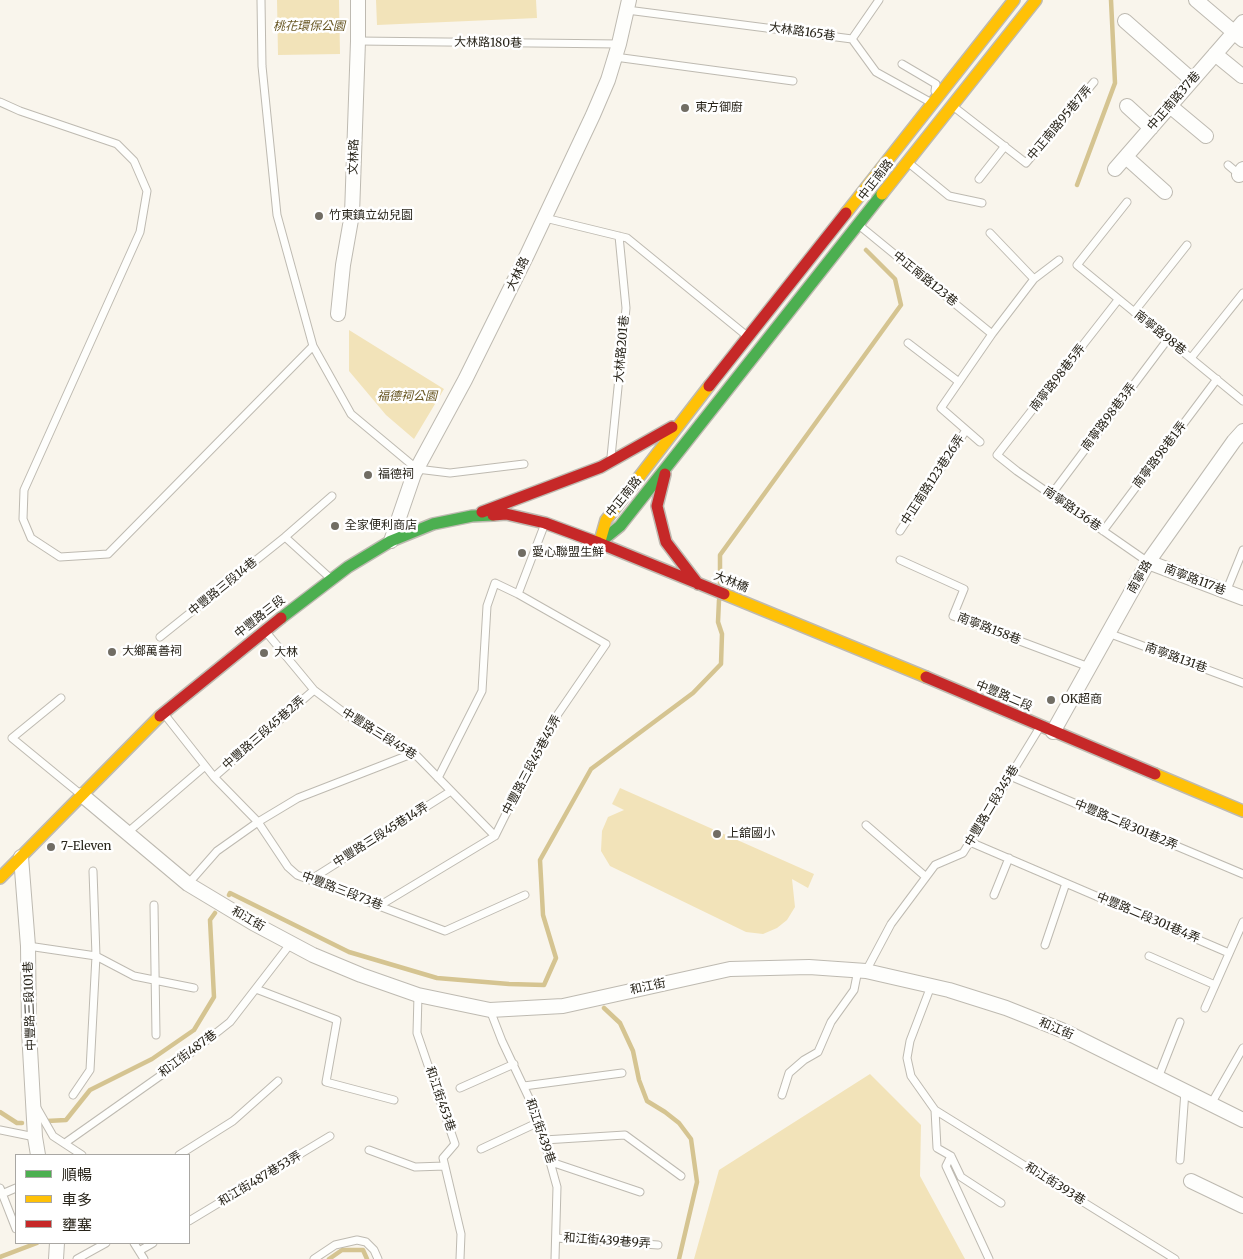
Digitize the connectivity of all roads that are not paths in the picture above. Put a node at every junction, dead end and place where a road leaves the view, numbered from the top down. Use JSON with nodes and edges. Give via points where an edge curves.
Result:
{"nodes":[{"id":1,"x":261,"y":0,"type":"edge"},
{"id":2,"x":358,"y":0,"type":"edge"},
{"id":3,"x":879,"y":0,"type":"edge"},
{"id":4,"x":1014,"y":0,"type":"edge"},
{"id":5,"x":1036,"y":0,"type":"edge"},
{"id":6,"x":1196,"y":0,"type":"edge"},
{"id":7,"x":628,"y":5,"type":"edge"},
{"id":8,"x":1125,"y":21,"type":"dead end"},
{"id":9,"x":1240,"y":31,"type":"edge"},
{"id":10,"x":852,"y":39,"type":"junction"},
{"id":11,"x":358,"y":41,"type":"junction"},
{"id":12,"x":617,"y":51,"type":"junction"},
{"id":13,"x":1214,"y":54,"type":"junction"},
{"id":14,"x":902,"y":64,"type":"dead end"},
{"id":15,"x":1242,"y":76,"type":"edge"},
{"id":16,"x":1192,"y":80,"type":"junction"},
{"id":17,"x":793,"y":81,"type":"dead end"},
{"id":18,"x":1094,"y":82,"type":"dead end"},
{"id":19,"x":0,"y":102,"type":"edge"},
{"id":20,"x":942,"y":104,"type":"junction"},
{"id":21,"x":1127,"y":106,"type":"dead end"},
{"id":22,"x":1170,"y":106,"type":"junction"},
{"id":23,"x":1152,"y":128,"type":"junction"},
{"id":24,"x":1206,"y":136,"type":"dead end"},
{"id":25,"x":1005,"y":146,"type":"junction"},
{"id":26,"x":1126,"y":157,"type":"junction"},
{"id":27,"x":907,"y":162,"type":"junction"},
{"id":28,"x":1026,"y":163,"type":"joint"},
{"id":29,"x":1228,"y":165,"type":"dead end"},
{"id":30,"x":1115,"y":169,"type":"dead end"},
{"id":31,"x":1242,"y":174,"type":"edge"},
{"id":32,"x":979,"y":179,"type":"dead end"},
{"id":33,"x":1165,"y":192,"type":"dead end"},
{"id":34,"x":1128,"y":202,"type":"dead end"},
{"id":35,"x":982,"y":203,"type":"dead end"},
{"id":36,"x":544,"y":218,"type":"junction"},
{"id":37,"x":858,"y":225,"type":"junction"},
{"id":38,"x":990,"y":233,"type":"dead end"},
{"id":39,"x":619,"y":236,"type":"junction"},
{"id":40,"x":1187,"y":246,"type":"dead end"},
{"id":41,"x":1059,"y":260,"type":"dead end"},
{"id":42,"x":1034,"y":278,"type":"junction"},
{"id":43,"x":1243,"y":293,"type":"edge"},
{"id":44,"x":1118,"y":300,"type":"junction"},
{"id":45,"x":1134,"y":312,"type":"junction"},
{"id":46,"x":338,"y":314,"type":"dead end"},
{"id":47,"x":992,"y":334,"type":"junction"},
{"id":48,"x":747,"y":336,"type":"junction"},
{"id":49,"x":1168,"y":339,"type":"junction"},
{"id":50,"x":908,"y":343,"type":"dead end"},
{"id":51,"x":313,"y":346,"type":"junction"},
{"id":52,"x":1191,"y":358,"type":"junction"},
{"id":53,"x":1217,"y":379,"type":"junction"},
{"id":54,"x":959,"y":382,"type":"junction"},
{"id":55,"x":1243,"y":401,"type":"edge"},
{"id":56,"x":680,"y":422,"type":"junction"},
{"id":57,"x":966,"y":430,"type":"junction"},
{"id":58,"x":1243,"y":431,"type":"edge"},
{"id":59,"x":980,"y":442,"type":"dead end"},
{"id":60,"x":997,"y":456,"type":"joint"},
{"id":61,"x":611,"y":461,"type":"junction"},
{"id":62,"x":524,"y":464,"type":"dead end"},
{"id":63,"x":667,"y":465,"type":"junction"},
{"id":64,"x":417,"y":469,"type":"junction"},
{"id":65,"x":1051,"y":495,"type":"junction"},
{"id":66,"x":332,"y":496,"type":"dead end"},
{"id":67,"x":472,"y":516,"type":"junction"},
{"id":68,"x":545,"y":523,"type":"junction"},
{"id":69,"x":900,"y":530,"type":"dead end"},
{"id":70,"x":1103,"y":531,"type":"junction"},
{"id":71,"x":285,"y":537,"type":"junction"},
{"id":72,"x":391,"y":541,"type":"junction"},
{"id":73,"x":599,"y":543,"type":"junction"},
{"id":74,"x":1243,"y":550,"type":"edge"},
{"id":75,"x":900,"y":560,"type":"dead end"},
{"id":76,"x":1148,"y":562,"type":"junction"},
{"id":77,"x":331,"y":579,"type":"junction"},
{"id":78,"x":698,"y":584,"type":"junction"},
{"id":79,"x":1226,"y":592,"type":"junction"},
{"id":80,"x":518,"y":594,"type":"junction"},
{"id":81,"x":1243,"y":598,"type":"edge"},
{"id":82,"x":754,"y":606,"type":"joint"},
{"id":83,"x":264,"y":630,"type":"junction"},
{"id":84,"x":1108,"y":633,"type":"junction"},
{"id":85,"x":160,"y":637,"type":"dead end"},
{"id":86,"x":1089,"y":666,"type":"junction"},
{"id":87,"x":1243,"y":683,"type":"edge"},
{"id":88,"x":314,"y":690,"type":"junction"},
{"id":89,"x":61,"y":698,"type":"dead end"},
{"id":90,"x":163,"y":713,"type":"junction"},
{"id":91,"x":1046,"y":729,"type":"junction"},
{"id":92,"x":414,"y":753,"type":"junction"},
{"id":93,"x":205,"y":766,"type":"junction"},
{"id":94,"x":214,"y":776,"type":"junction"},
{"id":95,"x":1010,"y":776,"type":"junction"},
{"id":96,"x":438,"y":778,"type":"junction"},
{"id":97,"x":451,"y":791,"type":"junction"},
{"id":98,"x":82,"y":795,"type":"junction"},
{"id":99,"x":1243,"y":811,"type":"edge"},
{"id":100,"x":258,"y":822,"type":"junction"},
{"id":101,"x":866,"y":825,"type":"dead end"},
{"id":102,"x":127,"y":833,"type":"junction"},
{"id":103,"x":495,"y":836,"type":"junction"},
{"id":104,"x":970,"y":842,"type":"junction"},
{"id":105,"x":21,"y":857,"type":"junction"},
{"id":106,"x":1009,"y":858,"type":"junction"},
{"id":107,"x":93,"y":871,"type":"dead end"},
{"id":108,"x":1243,"y":874,"type":"edge"},
{"id":109,"x":926,"y":877,"type":"junction"},
{"id":110,"x":0,"y":878,"type":"edge"},
{"id":111,"x":310,"y":880,"type":"junction"},
{"id":112,"x":1066,"y":883,"type":"junction"},
{"id":113,"x":188,"y":884,"type":"junction"},
{"id":114,"x":525,"y":895,"type":"dead end"},
{"id":115,"x":994,"y":895,"type":"dead end"},
{"id":116,"x":154,"y":905,"type":"dead end"},
{"id":117,"x":380,"y":906,"type":"junction"},
{"id":118,"x":1243,"y":922,"type":"edge"},
{"id":119,"x":290,"y":943,"type":"junction"},
{"id":120,"x":1045,"y":945,"type":"dead end"},
{"id":121,"x":28,"y":946,"type":"junction"},
{"id":122,"x":1229,"y":953,"type":"junction"},
{"id":123,"x":96,"y":956,"type":"junction"},
{"id":124,"x":1149,"y":956,"type":"dead end"},
{"id":125,"x":862,"y":971,"type":"junction"},
{"id":126,"x":156,"y":981,"type":"junction"},
{"id":127,"x":1215,"y":985,"type":"junction"},
{"id":128,"x":931,"y":986,"type":"junction"},
{"id":129,"x":194,"y":988,"type":"dead end"},
{"id":130,"x":256,"y":989,"type":"junction"},
{"id":131,"x":418,"y":995,"type":"junction"},
{"id":132,"x":1205,"y":1008,"type":"dead end"},
{"id":133,"x":490,"y":1010,"type":"junction"},
{"id":134,"x":1180,"y":1022,"type":"dead end"},
{"id":135,"x":156,"y":1035,"type":"dead end"},
{"id":136,"x":1243,"y":1048,"type":"edge"},
{"id":137,"x":514,"y":1064,"type":"junction"},
{"id":138,"x":622,"y":1073,"type":"dead end"},
{"id":139,"x":1158,"y":1078,"type":"junction"},
{"id":140,"x":278,"y":1081,"type":"dead end"},
{"id":141,"x":524,"y":1086,"type":"junction"},
{"id":142,"x":460,"y":1088,"type":"dead end"},
{"id":143,"x":1185,"y":1091,"type":"junction"},
{"id":144,"x":73,"y":1095,"type":"dead end"},
{"id":145,"x":782,"y":1095,"type":"dead end"},
{"id":146,"x":394,"y":1100,"type":"dead end"},
{"id":147,"x":34,"y":1104,"type":"junction"},
{"id":148,"x":1211,"y":1104,"type":"junction"},
{"id":149,"x":935,"y":1110,"type":"junction"},
{"id":150,"x":1243,"y":1120,"type":"edge"},
{"id":151,"x":539,"y":1122,"type":"junction"},
{"id":152,"x":0,"y":1130,"type":"edge"},
{"id":153,"x":330,"y":1136,"type":"dead end"},
{"id":154,"x":35,"y":1137,"type":"junction"},
{"id":155,"x":544,"y":1140,"type":"junction"},
{"id":156,"x":65,"y":1144,"type":"junction"},
{"id":157,"x":481,"y":1149,"type":"dead end"},
{"id":158,"x":369,"y":1150,"type":"dead end"},
{"id":159,"x":38,"y":1154,"type":"edge"},
{"id":160,"x":80,"y":1154,"type":"edge"},
{"id":161,"x":181,"y":1154,"type":"edge"},
{"id":162,"x":952,"y":1156,"type":"junction"},
{"id":163,"x":1180,"y":1160,"type":"dead end"},
{"id":164,"x":550,"y":1162,"type":"junction"},
{"id":165,"x":445,"y":1166,"type":"junction"},
{"id":166,"x":681,"y":1176,"type":"dead end"},
{"id":167,"x":1191,"y":1181,"type":"dead end"},
{"id":168,"x":15,"y":1188,"type":"edge"},
{"id":169,"x":1,"y":1191,"type":"edge"},
{"id":170,"x":640,"y":1192,"type":"dead end"},
{"id":171,"x":1001,"y":1204,"type":"dead end"},
{"id":172,"x":1243,"y":1206,"type":"edge"},
{"id":173,"x":190,"y":1220,"type":"edge"},
{"id":174,"x":15,"y":1226,"type":"edge"},
{"id":175,"x":556,"y":1238,"type":"junction"},
{"id":176,"x":56,"y":1244,"type":"edge"},
{"id":177,"x":104,"y":1244,"type":"edge"},
{"id":178,"x":135,"y":1244,"type":"edge"},
{"id":179,"x":151,"y":1244,"type":"edge"},
{"id":180,"x":658,"y":1245,"type":"dead end"},
{"id":181,"x":139,"y":1251,"type":"junction"},
{"id":182,"x":56,"y":1259,"type":"edge"},
{"id":183,"x":77,"y":1259,"type":"edge"},
{"id":184,"x":144,"y":1259,"type":"edge"},
{"id":185,"x":314,"y":1259,"type":"edge"},
{"id":186,"x":378,"y":1259,"type":"edge"},
{"id":187,"x":460,"y":1259,"type":"edge"},
{"id":188,"x":555,"y":1259,"type":"edge"},
{"id":189,"x":989,"y":1259,"type":"edge"},
{"id":190,"x":1176,"y":1259,"type":"edge"}],
"edges":[{"from":1,"to":51,"type":"lane","via":[[262,66],[277,215]]},
{"from":2,"to":11,"type":"street","name":"文林路"},
{"from":3,"to":10,"type":"lane"},
{"from":4,"to":20,"type":"street","name":"中正南路"},
{"from":5,"to":20,"type":"street","name":"中正南路"},
{"from":6,"to":9,"type":"street","name":"中正南路37巷"},
{"from":7,"to":10,"type":"lane","name":"大林路165巷"},
{"from":7,"to":12,"type":"street","name":"大林路"},
{"from":8,"to":16,"type":"street"},
{"from":9,"to":13,"type":"street","name":"中正南路37巷"},
{"from":10,"to":20,"type":"lane","name":"大林路165巷","via":[[876,72]]},
{"from":11,"to":12,"type":"lane","name":"大林路180巷"},
{"from":11,"to":46,"type":"street","name":"文林路","via":[[352,214]]},
{"from":12,"to":17,"type":"lane","name":"大林路180巷"},
{"from":12,"to":36,"type":"street","name":"大林路","via":[[593,115]]},
{"from":13,"to":15,"type":"street"},
{"from":13,"to":16,"type":"street","name":"中正南路37巷"},
{"from":14,"to":20,"type":"lane","via":[[936,84]]},
{"from":16,"to":22,"type":"street","name":"中正南路37巷"},
{"from":18,"to":28,"type":"lane","name":"中正南路95巷7弄"},
{"from":19,"to":51,"type":"lane","via":[[117,144],[134,161],[146,190],[140,232],[24,490],[23,519],[31,538],[60,557],[108,554]]},
{"from":20,"to":25,"type":"lane","name":"大林路165巷"},
{"from":20,"to":27,"type":"street","name":"中正南路"},
{"from":20,"to":48,"type":"street","name":"中正南路"},
{"from":21,"to":23,"type":"street"},
{"from":22,"to":23,"type":"street","name":"中正南路37巷"},
{"from":22,"to":24,"type":"street"},
{"from":23,"to":26,"type":"street","name":"中正南路37巷"},
{"from":25,"to":28,"type":"lane","name":"大林路165巷"},
{"from":25,"to":32,"type":"lane"},
{"from":26,"to":30,"type":"street","name":"中正南路37巷"},
{"from":26,"to":33,"type":"street"},
{"from":27,"to":35,"type":"lane","via":[[949,196]]},
{"from":27,"to":37,"type":"street","name":"中正南路"},
{"from":29,"to":31,"type":"lane"},
{"from":34,"to":44,"type":"lane","name":"南寧路98巷","via":[[1077,265]]},
{"from":36,"to":39,"type":"lane"},
{"from":36,"to":64,"type":"street","name":"大林路","via":[[465,380]]},
{"from":37,"to":47,"type":"lane","name":"中正南路123巷"},
{"from":37,"to":63,"type":"street","name":"中正南路"},
{"from":38,"to":42,"type":"lane"},
{"from":39,"to":48,"type":"lane","via":[[627,238]]},
{"from":39,"to":61,"type":"lane","name":"大林路201巷","via":[[626,308]]},
{"from":40,"to":45,"type":"lane"},
{"from":41,"to":42,"type":"lane"},
{"from":42,"to":47,"type":"lane"},
{"from":43,"to":52,"type":"lane"},
{"from":44,"to":45,"type":"lane","name":"南寧路98巷"},
{"from":44,"to":60,"type":"lane","name":"南寧路98巷5弄"},
{"from":45,"to":49,"type":"lane","name":"南寧路98巷"},
{"from":47,"to":54,"type":"lane"},
{"from":48,"to":56,"type":"street","name":"中正南路"},
{"from":49,"to":52,"type":"lane","name":"南寧路98巷"},
{"from":49,"to":65,"type":"lane","name":"南寧路98巷3弄"},
{"from":50,"to":54,"type":"lane"},
{"from":51,"to":64,"type":"lane","via":[[351,414]]},
{"from":52,"to":53,"type":"lane","name":"南寧路98巷"},
{"from":53,"to":55,"type":"lane","name":"南寧路98巷"},
{"from":53,"to":70,"type":"lane","name":"南寧路98巷1弄"},
{"from":54,"to":57,"type":"lane","via":[[941,408]]},
{"from":56,"to":61,"type":"street"},
{"from":56,"to":73,"type":"street","name":"中正南路","via":[[606,520]]},
{"from":57,"to":59,"type":"lane"},
{"from":57,"to":69,"type":"lane","name":"中正南路123巷26弄"},
{"from":58,"to":76,"type":"street","name":"南寧路"},
{"from":60,"to":65,"type":"lane","name":"南寧路136巷"},
{"from":61,"to":67,"type":"street"},
{"from":62,"to":64,"type":"lane","via":[[450,473]]},
{"from":63,"to":73,"type":"street","name":"中正南路","via":[[620,526]]},
{"from":63,"to":78,"type":"street","via":[[657,506],[666,542]]},
{"from":64,"to":72,"type":"street","name":"大林路"},
{"from":65,"to":70,"type":"lane","name":"南寧路136巷"},
{"from":66,"to":71,"type":"lane","name":"中豐路三段14巷"},
{"from":67,"to":68,"type":"street","name":"中豐路三段","via":[[506,514]]},
{"from":67,"to":72,"type":"street","name":"中豐路三段","via":[[432,524]]},
{"from":68,"to":73,"type":"street","name":"中豐路三段"},
{"from":68,"to":80,"type":"lane"},
{"from":70,"to":76,"type":"lane","name":"南寧路136巷"},
{"from":71,"to":77,"type":"lane"},
{"from":71,"to":85,"type":"lane","name":"中豐路三段14巷"},
{"from":72,"to":77,"type":"street","name":"中豐路三段"},
{"from":73,"to":78,"type":"street"},
{"from":74,"to":79,"type":"lane"},
{"from":75,"to":86,"type":"lane","name":"南寧路158巷","via":[[964,589],[953,616]]},
{"from":76,"to":79,"type":"street","name":"南寧路117巷"},
{"from":76,"to":84,"type":"street","name":"南寧路"},
{"from":77,"to":83,"type":"street","name":"中豐路三段"},
{"from":78,"to":82,"type":"street","name":"大林橋"},
{"from":79,"to":81,"type":"street","name":"南寧路117巷"},
{"from":80,"to":96,"type":"lane","via":[[495,583],[487,606],[482,691]]},
{"from":80,"to":103,"type":"lane","name":"中豐路三段45巷45弄","via":[[606,644],[549,727]]},
{"from":82,"to":91,"type":"street","name":"中豐路二段"},
{"from":83,"to":88,"type":"lane","name":"中豐路三段45巷"},
{"from":83,"to":90,"type":"street","name":"中豐路三段"},
{"from":84,"to":86,"type":"street","name":"南寧路"},
{"from":84,"to":87,"type":"lane","name":"南寧路131巷"},
{"from":86,"to":91,"type":"street","name":"南寧路"},
{"from":88,"to":92,"type":"lane","name":"中豐路三段45巷","via":[[354,720]]},
{"from":88,"to":94,"type":"lane","name":"中豐路三段45巷2弄"},
{"from":89,"to":98,"type":"lane","via":[[12,738]]},
{"from":90,"to":93,"type":"lane","name":"中豐路三段73巷"},
{"from":90,"to":98,"type":"street","name":"中豐路三段"},
{"from":91,"to":95,"type":"lane","name":"中豐路二段345巷"},
{"from":91,"to":99,"type":"street","name":"中豐路二段"},
{"from":92,"to":96,"type":"lane","name":"中豐路三段45巷"},
{"from":92,"to":100,"type":"lane","via":[[298,798]]},
{"from":93,"to":94,"type":"lane","name":"中豐路三段73巷"},
{"from":93,"to":102,"type":"lane"},
{"from":94,"to":100,"type":"lane","name":"中豐路三段73巷"},
{"from":95,"to":104,"type":"lane","name":"中豐路二段345巷"},
{"from":95,"to":108,"type":"lane","name":"中豐路二段301巷2弄"},
{"from":96,"to":97,"type":"lane","name":"中豐路三段45巷"},
{"from":97,"to":103,"type":"lane","name":"中豐路三段45巷"},
{"from":97,"to":111,"type":"lane","name":"中豐路三段45巷14弄"},
{"from":98,"to":102,"type":"street","name":"和江街"},
{"from":98,"to":105,"type":"street","name":"中豐路三段"},
{"from":100,"to":111,"type":"lane","name":"中豐路三段73巷","via":[[288,867]]},
{"from":100,"to":113,"type":"lane","via":[[217,851]]},
{"from":101,"to":109,"type":"lane"},
{"from":102,"to":113,"type":"street","name":"和江街"},
{"from":103,"to":117,"type":"lane"},
{"from":104,"to":106,"type":"lane","name":"中豐路二段301巷4弄"},
{"from":104,"to":109,"type":"lane","name":"中豐路二段345巷","via":[[963,853],[935,865]]},
{"from":105,"to":110,"type":"street","name":"中豐路三段"},
{"from":105,"to":121,"type":"street","name":"中豐路三段101巷"},
{"from":106,"to":112,"type":"lane","name":"中豐路二段301巷4弄"},
{"from":106,"to":115,"type":"lane"},
{"from":107,"to":123,"type":"lane"},
{"from":109,"to":125,"type":"lane","name":"中豐路二段345巷"},
{"from":111,"to":117,"type":"lane","name":"中豐路三段73巷"},
{"from":112,"to":120,"type":"lane"},
{"from":112,"to":122,"type":"lane","name":"中豐路二段301巷4弄"},
{"from":113,"to":119,"type":"street","name":"和江街"},
{"from":114,"to":117,"type":"lane","name":"中豐路三段73巷","via":[[446,931]]},
{"from":116,"to":126,"type":"lane"},
{"from":118,"to":122,"type":"lane"},
{"from":119,"to":130,"type":"lane","name":"和江街487巷"},
{"from":119,"to":131,"type":"street","name":"和江街","via":[[361,975]]},
{"from":121,"to":123,"type":"lane"},
{"from":121,"to":147,"type":"street","name":"中豐路三段101巷"},
{"from":122,"to":127,"type":"lane"},
{"from":123,"to":126,"type":"lane","via":[[134,976]]},
{"from":123,"to":144,"type":"lane","via":[[90,1070]]},
{"from":124,"to":127,"type":"lane"},
{"from":125,"to":128,"type":"street","name":"和江街"},
{"from":125,"to":133,"type":"street","name":"和江街","via":[[809,967],[730,969],[563,1006]]},
{"from":125,"to":145,"type":"lane","name":"中豐路二段345巷","via":[[854,990],[831,1022],[818,1052],[789,1073]]},
{"from":126,"to":129,"type":"lane"},
{"from":126,"to":135,"type":"lane"},
{"from":127,"to":132,"type":"lane"},
{"from":128,"to":139,"type":"street","name":"和江街","via":[[1006,1008],[1056,1028]]},
{"from":128,"to":149,"type":"lane","name":"和江街393巷","via":[[910,1041],[907,1058],[911,1076]]},
{"from":130,"to":146,"type":"lane","via":[[337,1020],[326,1082]]},
{"from":130,"to":156,"type":"lane","name":"和江街487巷","via":[[230,1022]]},
{"from":131,"to":133,"type":"street","name":"和江街"},
{"from":131,"to":165,"type":"lane","name":"和江街453巷","via":[[417,1033],[455,1144],[444,1158]]},
{"from":133,"to":137,"type":"lane","name":"和江街439巷"},
{"from":134,"to":139,"type":"lane"},
{"from":136,"to":148,"type":"lane"},
{"from":137,"to":141,"type":"lane","name":"和江街439巷"},
{"from":137,"to":142,"type":"lane"},
{"from":138,"to":141,"type":"lane"},
{"from":139,"to":143,"type":"street","name":"和江街"},
{"from":140,"to":161,"type":"lane","via":[[233,1122]]},
{"from":141,"to":151,"type":"lane","name":"和江街439巷"},
{"from":143,"to":148,"type":"street","name":"和江街"},
{"from":143,"to":163,"type":"lane"},
{"from":147,"to":154,"type":"street","name":"中豐路三段101巷"},
{"from":147,"to":156,"type":"lane","via":[[53,1136]]},
{"from":148,"to":150,"type":"street","name":"和江街"},
{"from":149,"to":162,"type":"lane","via":[[937,1148]]},
{"from":149,"to":190,"type":"lane","name":"和江街393巷"},
{"from":151,"to":155,"type":"lane","name":"和江街439巷"},
{"from":151,"to":157,"type":"lane"},
{"from":152,"to":154,"type":"lane"},
{"from":153,"to":173,"type":"lane","name":"和江街487巷53弄"},
{"from":154,"to":159,"type":"street","name":"中豐路三段101巷"},
{"from":155,"to":164,"type":"lane","name":"和江街439巷"},
{"from":155,"to":166,"type":"lane","via":[[625,1135]]},
{"from":156,"to":160,"type":"lane"},
{"from":158,"to":165,"type":"lane","via":[[415,1166]]},
{"from":162,"to":171,"type":"lane","via":[[961,1177]]},
{"from":162,"to":189,"type":"lane","via":[[946,1166]]},
{"from":164,"to":170,"type":"lane"},
{"from":164,"to":175,"type":"lane","name":"和江街439巷","via":[[557,1187]]},
{"from":165,"to":187,"type":"lane","via":[[461,1234]]},
{"from":167,"to":172,"type":"street"},
{"from":168,"to":169,"type":"lane"},
{"from":169,"to":174,"type":"lane"},
{"from":175,"to":180,"type":"lane","name":"和江街439巷9弄"},
{"from":175,"to":188,"type":"lane","name":"和江街439巷"},
{"from":176,"to":182,"type":"street"},
{"from":177,"to":183,"type":"lane"},
{"from":178,"to":181,"type":"lane"},
{"from":179,"to":181,"type":"lane"},
{"from":181,"to":184,"type":"lane"},
{"from":185,"to":186,"type":"lane","via":[[335,1245],[357,1240],[366,1242]]}]}
